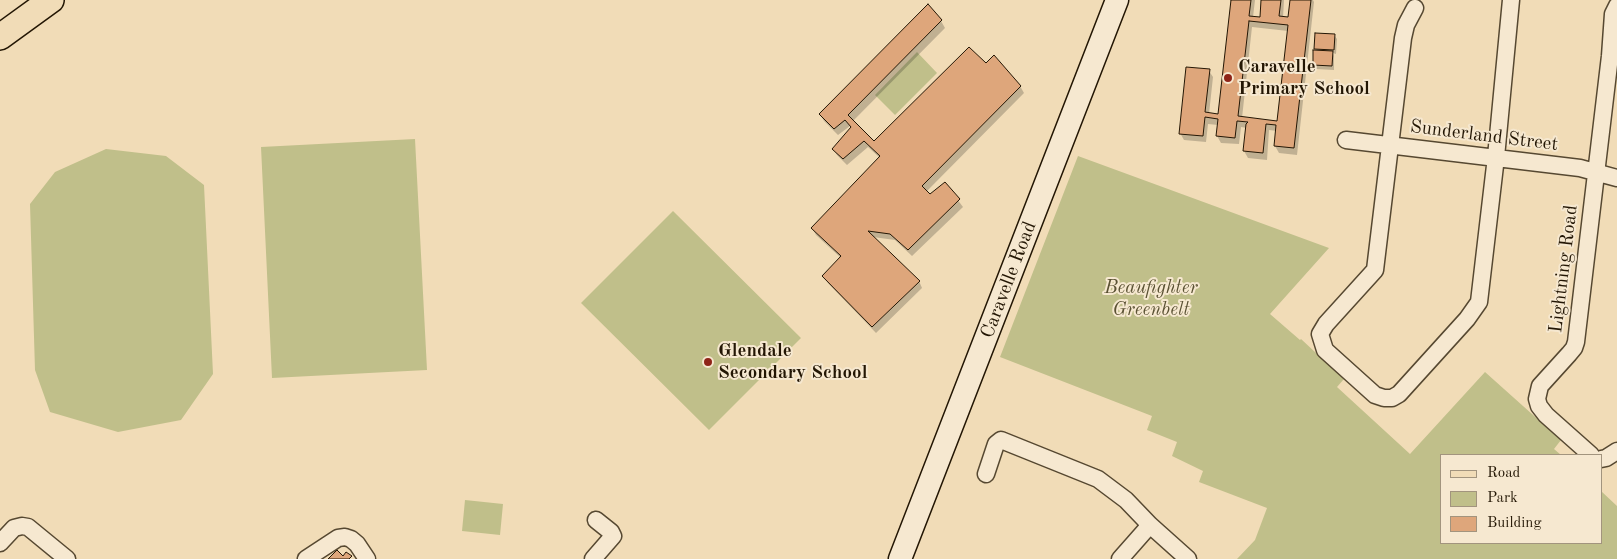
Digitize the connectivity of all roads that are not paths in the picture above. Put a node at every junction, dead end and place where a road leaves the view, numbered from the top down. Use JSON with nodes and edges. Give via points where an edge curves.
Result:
{"nodes":[{"id":1,"x":1117,"y":0,"type":"edge"},
{"id":2,"x":1511,"y":0,"type":"edge"},
{"id":3,"x":48,"y":2,"type":"edge"},
{"id":4,"x":1617,"y":6,"type":"edge"},
{"id":5,"x":1415,"y":8,"type":"dead end"},
{"id":6,"x":0,"y":38,"type":"edge"},
{"id":7,"x":1614,"y":56,"type":"edge"},
{"id":8,"x":1346,"y":140,"type":"dead end"},
{"id":9,"x":1390,"y":146,"type":"junction"},
{"id":10,"x":1496,"y":157,"type":"junction"},
{"id":11,"x":1596,"y":171,"type":"junction"},
{"id":12,"x":1617,"y":178,"type":"edge"},
{"id":13,"x":1617,"y":452,"type":"edge"},
{"id":14,"x":1590,"y":454,"type":"edge"},
{"id":15,"x":1602,"y":459,"type":"edge"},
{"id":16,"x":986,"y":474,"type":"dead end"},
{"id":17,"x":596,"y":520,"type":"dead end"},
{"id":18,"x":1150,"y":525,"type":"junction"},
{"id":19,"x":0,"y":543,"type":"edge"},
{"id":20,"x":67,"y":559,"type":"edge"},
{"id":21,"x":306,"y":559,"type":"edge"},
{"id":22,"x":367,"y":559,"type":"edge"},
{"id":23,"x":593,"y":559,"type":"edge"},
{"id":24,"x":900,"y":559,"type":"edge"},
{"id":25,"x":1120,"y":559,"type":"edge"},
{"id":26,"x":1188,"y":559,"type":"edge"}],
"edges":[{"from":1,"to":24,"type":"street","name":"Caravelle Road"},
{"from":2,"to":10,"type":"street"},
{"from":3,"to":6,"type":"main road"},
{"from":4,"to":7,"type":"street","name":"Lightning Road","via":[[1613,14]]},
{"from":5,"to":9,"type":"street","via":[[1403,38]]},
{"from":7,"to":11,"type":"street","name":"Lightning Road"},
{"from":8,"to":9,"type":"street","name":"Sunderland Street"},
{"from":9,"to":10,"type":"street","name":"Sunderland Street"},
{"from":9,"to":10,"type":"street","via":[[1375,270],[1320,334],[1324,350],[1375,395],[1384,398],[1399,394],[1479,302]]},
{"from":10,"to":11,"type":"street","name":"Sunderland Street"},
{"from":11,"to":12,"type":"street","name":"Sunderland Street"},
{"from":11,"to":14,"type":"street","name":"Lightning Road","via":[[1576,342],[1540,386],[1537,399],[1538,406],[1546,415]]},
{"from":13,"to":15,"type":"street"},
{"from":16,"to":18,"type":"street","via":[[996,444],[1003,441],[1098,479],[1126,500]]},
{"from":17,"to":23,"type":"street","via":[[613,536]]},
{"from":18,"to":25,"type":"street"},
{"from":18,"to":26,"type":"street"},
{"from":19,"to":20,"type":"street","via":[[14,528],[28,527]]},
{"from":21,"to":22,"type":"street","via":[[338,538],[345,537],[357,544]]}]}
